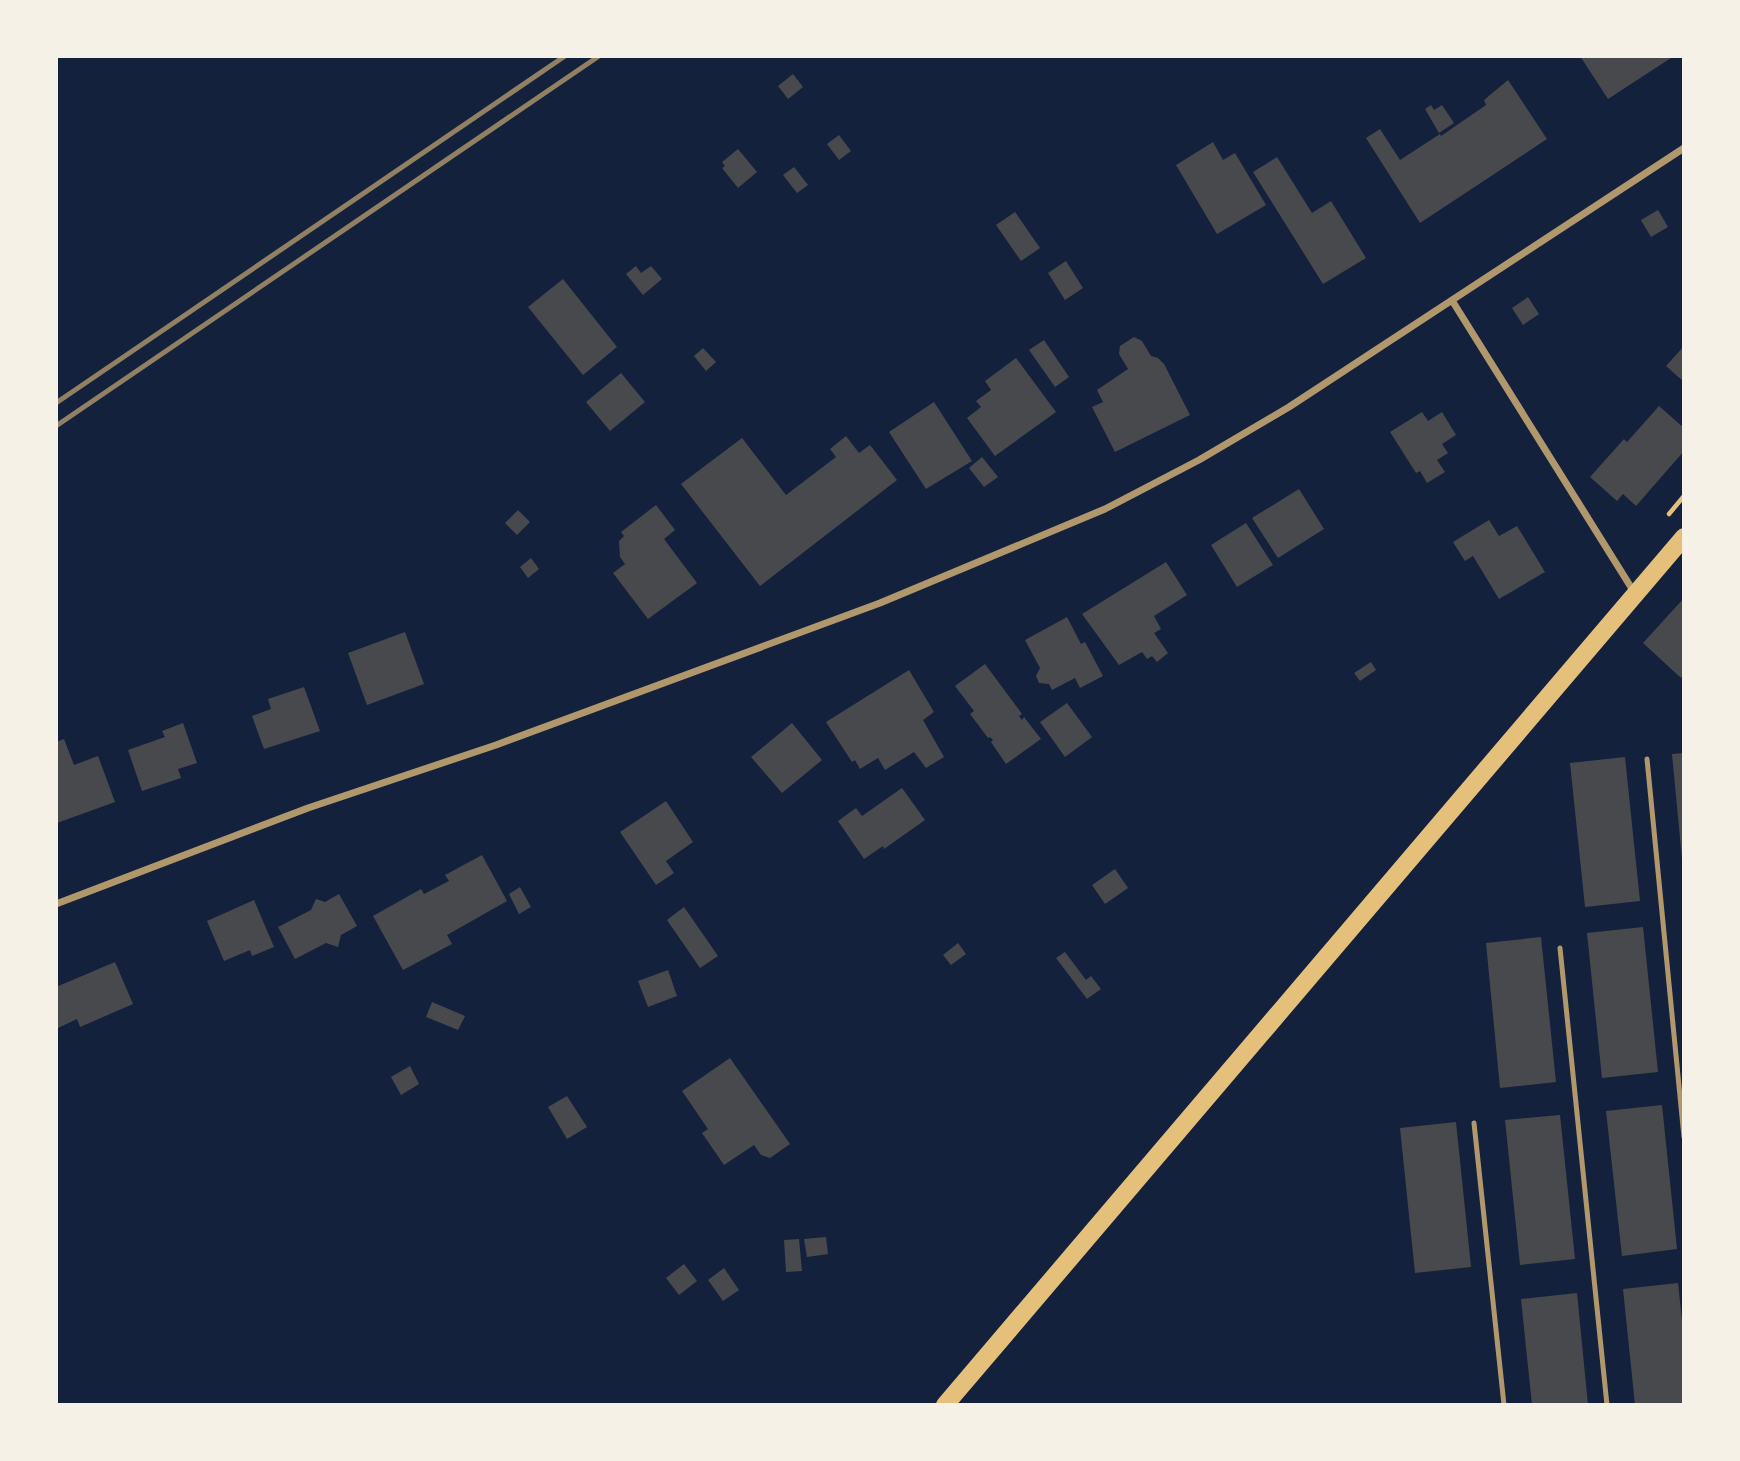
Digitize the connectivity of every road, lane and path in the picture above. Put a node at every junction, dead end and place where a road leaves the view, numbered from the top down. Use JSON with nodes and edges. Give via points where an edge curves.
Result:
{"nodes":[{"id":1,"x":1684,"y":148,"type":"edge"},
{"id":2,"x":1452,"y":302,"type":"junction"},
{"id":3,"x":1684,"y":537,"type":"edge"},
{"id":4,"x":1635,"y":593,"type":"junction"},
{"id":5,"x":1647,"y":758,"type":"dead end"},
{"id":6,"x":56,"y":904,"type":"edge"},
{"id":7,"x":1560,"y":948,"type":"dead end"},
{"id":8,"x":1474,"y":1124,"type":"dead end"},
{"id":9,"x":1684,"y":1137,"type":"edge"},
{"id":10,"x":945,"y":1405,"type":"edge"},
{"id":11,"x":1504,"y":1405,"type":"edge"},
{"id":12,"x":1607,"y":1405,"type":"edge"}],
"edges":[{"from":1,"to":2,"type":"street"},
{"from":2,"to":4,"type":"street"},
{"from":2,"to":6,"type":"street","via":[[1289,407],[1105,509],[880,603],[496,745],[308,808]]},
{"from":3,"to":4,"type":"main road"},
{"from":4,"to":10,"type":"main road"},
{"from":5,"to":9,"type":"lane"},
{"from":7,"to":12,"type":"lane"},
{"from":8,"to":11,"type":"lane"}]}
